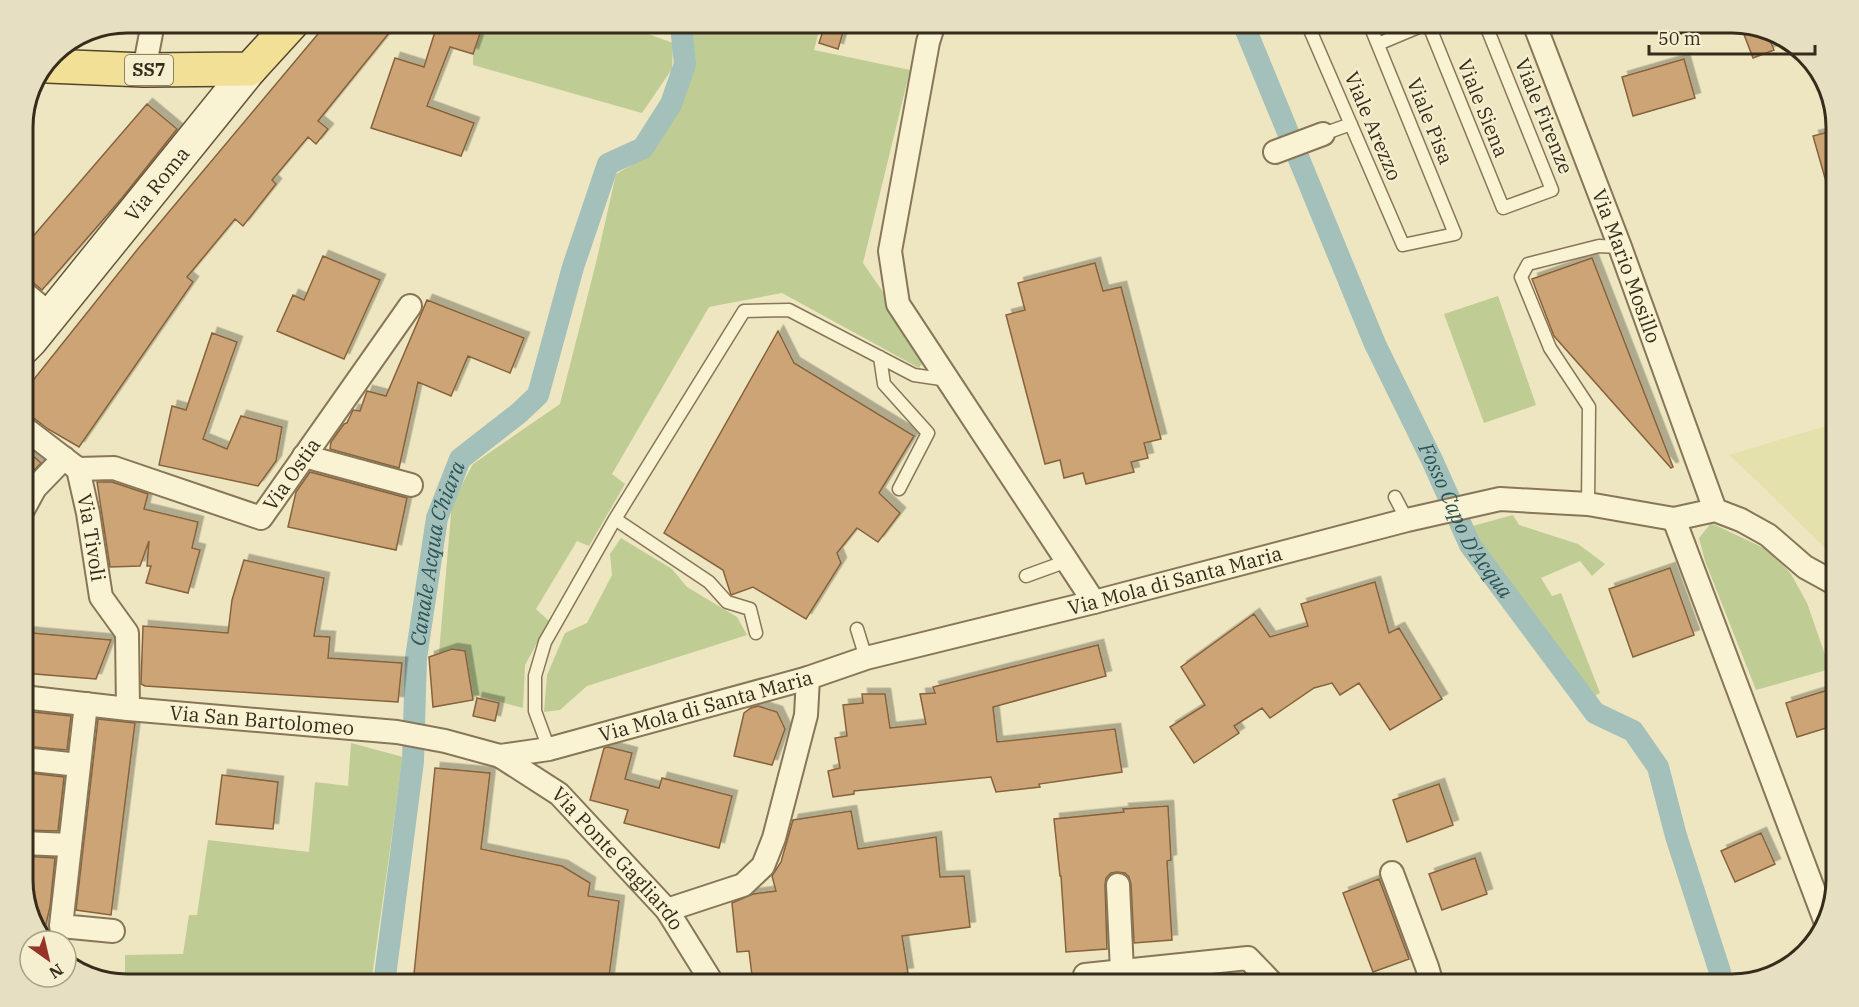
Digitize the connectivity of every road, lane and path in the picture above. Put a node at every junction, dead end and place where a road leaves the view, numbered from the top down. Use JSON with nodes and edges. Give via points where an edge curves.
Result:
{"nodes":[{"id":1,"x":151,"y":33,"type":"edge"},
{"id":2,"x":282,"y":33,"type":"edge"},
{"id":3,"x":931,"y":33,"type":"edge"},
{"id":4,"x":1312,"y":33,"type":"edge"},
{"id":5,"x":1374,"y":33,"type":"edge"},
{"id":6,"x":1403,"y":33,"type":"edge"},
{"id":7,"x":1432,"y":33,"type":"edge"},
{"id":8,"x":1489,"y":33,"type":"edge"},
{"id":9,"x":1538,"y":33,"type":"edge"},
{"id":10,"x":1378,"y":44,"type":"junction"},
{"id":11,"x":55,"y":66,"type":"edge"},
{"id":12,"x":250,"y":69,"type":"junction"},
{"id":13,"x":144,"y":70,"type":"junction"},
{"id":14,"x":1351,"y":124,"type":"junction"},
{"id":15,"x":1323,"y":134,"type":"joint"},
{"id":16,"x":1275,"y":152,"type":"dead end"},
{"id":17,"x":1552,"y":190,"type":"joint"},
{"id":18,"x":1403,"y":244,"type":"joint"},
{"id":19,"x":1620,"y":247,"type":"junction"},
{"id":20,"x":33,"y":300,"type":"edge"},
{"id":21,"x":410,"y":306,"type":"dead end"},
{"id":22,"x":51,"y":315,"type":"junction"},
{"id":23,"x":33,"y":336,"type":"edge"},
{"id":24,"x":880,"y":357,"type":"junction"},
{"id":25,"x":948,"y":380,"type":"junction"},
{"id":26,"x":33,"y":435,"type":"edge"},
{"id":27,"x":304,"y":456,"type":"junction"},
{"id":28,"x":71,"y":464,"type":"junction"},
{"id":29,"x":411,"y":484,"type":"dead end"},
{"id":30,"x":899,"y":489,"type":"dead end"},
{"id":31,"x":33,"y":492,"type":"edge"},
{"id":32,"x":1395,"y":497,"type":"dead end"},
{"id":33,"x":1588,"y":504,"type":"junction"},
{"id":34,"x":1715,"y":510,"type":"junction"},
{"id":35,"x":615,"y":519,"type":"junction"},
{"id":36,"x":1674,"y":519,"type":"junction"},
{"id":37,"x":1407,"y":520,"type":"junction"},
{"id":38,"x":1072,"y":560,"type":"junction"},
{"id":39,"x":1026,"y":576,"type":"dead end"},
{"id":40,"x":1826,"y":579,"type":"edge"},
{"id":41,"x":1094,"y":602,"type":"junction"},
{"id":42,"x":857,"y":630,"type":"dead end"},
{"id":43,"x":756,"y":633,"type":"dead end"},
{"id":44,"x":866,"y":658,"type":"junction"},
{"id":45,"x":808,"y":678,"type":"junction"},
{"id":46,"x":33,"y":698,"type":"edge"},
{"id":47,"x":86,"y":704,"type":"junction"},
{"id":48,"x":128,"y":709,"type":"junction"},
{"id":49,"x":549,"y":749,"type":"junction"},
{"id":50,"x":500,"y":756,"type":"junction"},
{"id":51,"x":33,"y":760,"type":"edge"},
{"id":52,"x":79,"y":765,"type":"junction"},
{"id":53,"x":33,"y":843,"type":"edge"},
{"id":54,"x":70,"y":845,"type":"junction"},
{"id":55,"x":1392,"y":873,"type":"dead end"},
{"id":56,"x":1118,"y":885,"type":"dead end"},
{"id":57,"x":1821,"y":909,"type":"edge"},
{"id":58,"x":667,"y":910,"type":"junction"},
{"id":59,"x":113,"y":931,"type":"dead end"},
{"id":60,"x":1122,"y":971,"type":"junction"},
{"id":61,"x":707,"y":974,"type":"edge"},
{"id":62,"x":1094,"y":974,"type":"edge"},
{"id":63,"x":1263,"y":974,"type":"edge"},
{"id":64,"x":1429,"y":974,"type":"edge"}],
"edges":[{"from":1,"to":13,"type":"street"},
{"from":2,"to":12,"type":"main road","name":"Via Roma"},
{"from":3,"to":25,"type":"street","via":[[890,251],[898,304]]},
{"from":4,"to":14,"type":"lane","name":"Viale Arezzo"},
{"from":5,"to":10,"type":"lane","name":"Viale Pisa"},
{"from":6,"to":10,"type":"lane"},
{"from":7,"to":17,"type":"lane","name":"Viale Siena","via":[[1503,208]]},
{"from":8,"to":17,"type":"lane","name":"Viale Firenze"},
{"from":9,"to":19,"type":"street","name":"Via Mario Mosillo"},
{"from":10,"to":18,"type":"lane","name":"Viale Pisa","via":[[1455,234]]},
{"from":11,"to":13,"type":"main road","number":"SS7"},
{"from":12,"to":13,"type":"main road","number":"SS7"},
{"from":12,"to":22,"type":"street","name":"Via Roma"},
{"from":14,"to":15,"type":"lane"},
{"from":14,"to":18,"type":"lane","name":"Viale Arezzo"},
{"from":15,"to":16,"type":"street"},
{"from":19,"to":33,"type":"lane","via":[[1599,246],[1528,264],[1521,277],[1550,348],[1589,407]]},
{"from":19,"to":34,"type":"street","name":"Via Mario Mosillo"},
{"from":20,"to":22,"type":"street"},
{"from":21,"to":27,"type":"street","name":"Via Ostia"},
{"from":22,"to":23,"type":"street","name":"Via Roma"},
{"from":24,"to":25,"type":"lane","via":[[915,375]]},
{"from":24,"to":30,"type":"lane","via":[[885,384],[928,433]]},
{"from":24,"to":35,"type":"lane","via":[[789,310],[744,310]]},
{"from":25,"to":38,"type":"street"},
{"from":26,"to":28,"type":"street"},
{"from":27,"to":28,"type":"street","name":"Via Ostia","via":[[261,518],[114,468]]},
{"from":27,"to":29,"type":"street"},
{"from":28,"to":31,"type":"street"},
{"from":28,"to":48,"type":"street","name":"Via Tivoli","via":[[87,513],[101,597],[127,633]]},
{"from":32,"to":37,"type":"lane"},
{"from":33,"to":36,"type":"street","name":"Via Mola di Santa Maria"},
{"from":33,"to":37,"type":"street","name":"Via Mola di Santa Maria","via":[[1500,499]]},
{"from":34,"to":36,"type":"street","name":"Via Mola di Santa Maria"},
{"from":34,"to":40,"type":"street","via":[[1768,535],[1805,567]]},
{"from":35,"to":43,"type":"lane","via":[[709,582],[727,602],[750,609]]},
{"from":35,"to":49,"type":"lane","via":[[545,642],[535,676],[535,711]]},
{"from":36,"to":57,"type":"street"},
{"from":37,"to":41,"type":"street","name":"Via Mola di Santa Maria"},
{"from":38,"to":39,"type":"lane"},
{"from":38,"to":41,"type":"street"},
{"from":41,"to":44,"type":"street","name":"Via Mola di Santa Maria"},
{"from":42,"to":44,"type":"lane"},
{"from":44,"to":45,"type":"street","name":"Via Mola di Santa Maria"},
{"from":45,"to":49,"type":"street","name":"Via Mola di Santa Maria"},
{"from":45,"to":58,"type":"street","via":[[806,715],[763,866],[743,885]]},
{"from":46,"to":47,"type":"street","name":"Via San Bartolomeo"},
{"from":47,"to":48,"type":"street","name":"Via San Bartolomeo"},
{"from":47,"to":52,"type":"street"},
{"from":48,"to":50,"type":"street","name":"Via San Bartolomeo","via":[[397,732]]},
{"from":49,"to":50,"type":"street","name":"Via Mola di Santa Maria"},
{"from":50,"to":58,"type":"street","name":"Via Ponte Gagliardo","via":[[559,794]]},
{"from":51,"to":52,"type":"street"},
{"from":52,"to":54,"type":"street"},
{"from":53,"to":54,"type":"street"},
{"from":54,"to":59,"type":"street","via":[[61,926]]},
{"from":55,"to":64,"type":"street"},
{"from":56,"to":60,"type":"street"},
{"from":58,"to":61,"type":"street","name":"Via Ponte Gagliardo"},
{"from":60,"to":62,"type":"street"},
{"from":60,"to":63,"type":"street","via":[[1248,958]]}]}
